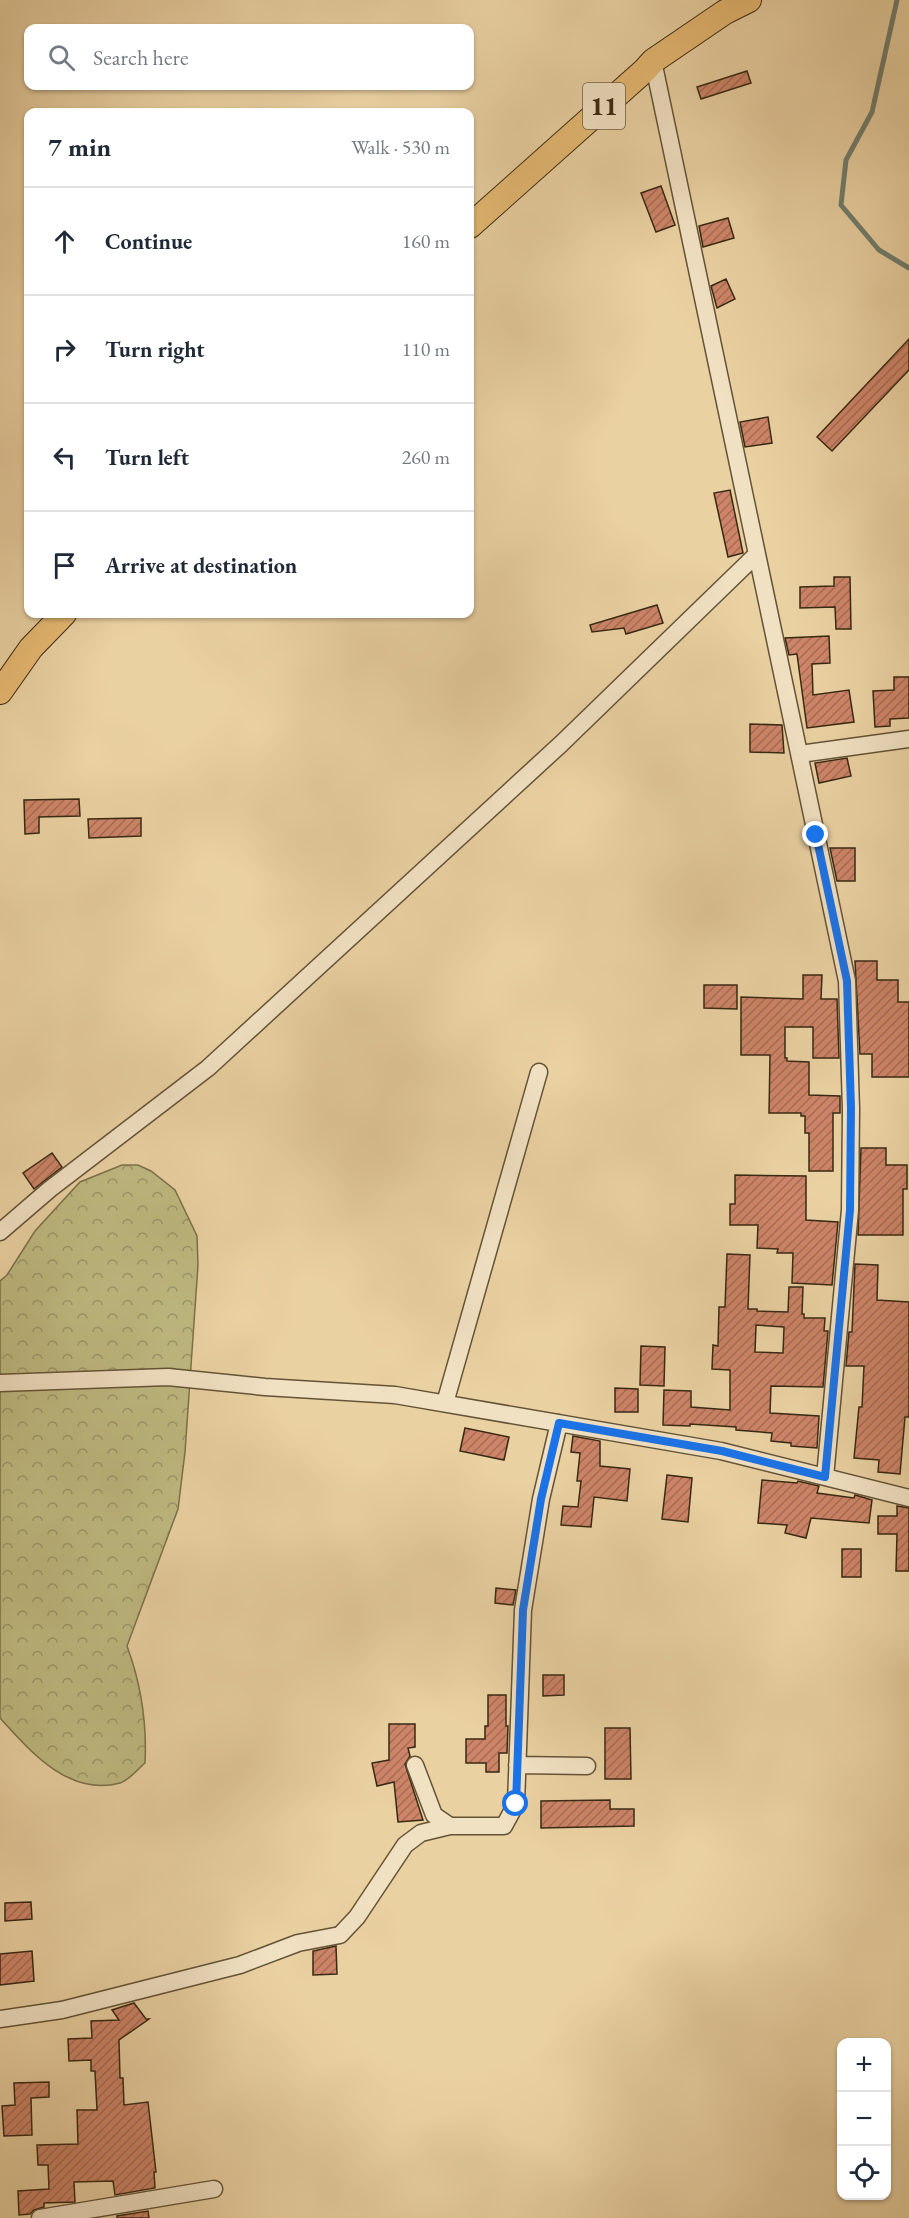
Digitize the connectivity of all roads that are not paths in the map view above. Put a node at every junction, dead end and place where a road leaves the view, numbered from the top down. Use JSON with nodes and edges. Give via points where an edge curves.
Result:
{"nodes":[{"id":1,"x":749,"y":0,"type":"edge"},
{"id":2,"x":653,"y":61,"type":"junction"},
{"id":3,"x":474,"y":222,"type":"edge"},
{"id":4,"x":757,"y":554,"type":"junction"},
{"id":5,"x":60,"y":618,"type":"edge"},
{"id":6,"x":0,"y":692,"type":"edge"},
{"id":7,"x":909,"y":739,"type":"edge"},
{"id":8,"x":800,"y":754,"type":"junction"},
{"id":9,"x":539,"y":1072,"type":"dead end"},
{"id":10,"x":0,"y":1232,"type":"edge"},
{"id":11,"x":0,"y":1383,"type":"edge"},
{"id":12,"x":445,"y":1403,"type":"junction"},
{"id":13,"x":559,"y":1423,"type":"junction"},
{"id":14,"x":825,"y":1477,"type":"junction"},
{"id":15,"x":909,"y":1498,"type":"edge"},
{"id":16,"x":415,"y":1765,"type":"dead end"},
{"id":17,"x":517,"y":1765,"type":"junction"},
{"id":18,"x":587,"y":1766,"type":"dead end"},
{"id":19,"x":450,"y":1826,"type":"junction"},
{"id":20,"x":0,"y":2019,"type":"edge"},
{"id":21,"x":214,"y":2189,"type":"dead end"},
{"id":22,"x":40,"y":2218,"type":"edge"}],
"edges":[{"from":1,"to":2,"type":"highway","number":"11"},
{"from":2,"to":3,"type":"highway","number":"11"},
{"from":2,"to":4,"type":"street"},
{"from":4,"to":8,"type":"street"},
{"from":4,"to":10,"type":"street","via":[[561,744],[208,1068]]},
{"from":5,"to":6,"type":"highway","via":[[31,648]]},
{"from":7,"to":8,"type":"street"},
{"from":8,"to":14,"type":"street","via":[[843,953],[849,1016],[850,1210]]},
{"from":9,"to":12,"type":"street"},
{"from":11,"to":12,"type":"street","via":[[168,1377],[395,1395]]},
{"from":12,"to":13,"type":"street"},
{"from":13,"to":14,"type":"street","via":[[722,1451]]},
{"from":13,"to":17,"type":"street","via":[[541,1499],[523,1610]]},
{"from":14,"to":15,"type":"street"},
{"from":16,"to":19,"type":"street","via":[[434,1815]]},
{"from":17,"to":18,"type":"street"},
{"from":17,"to":19,"type":"street","via":[[516,1804],[504,1826]]},
{"from":19,"to":20,"type":"street","via":[[421,1833],[405,1845],[357,1917],[340,1935],[298,1943],[240,1965],[62,2010]]},
{"from":21,"to":22,"type":"street"}]}
